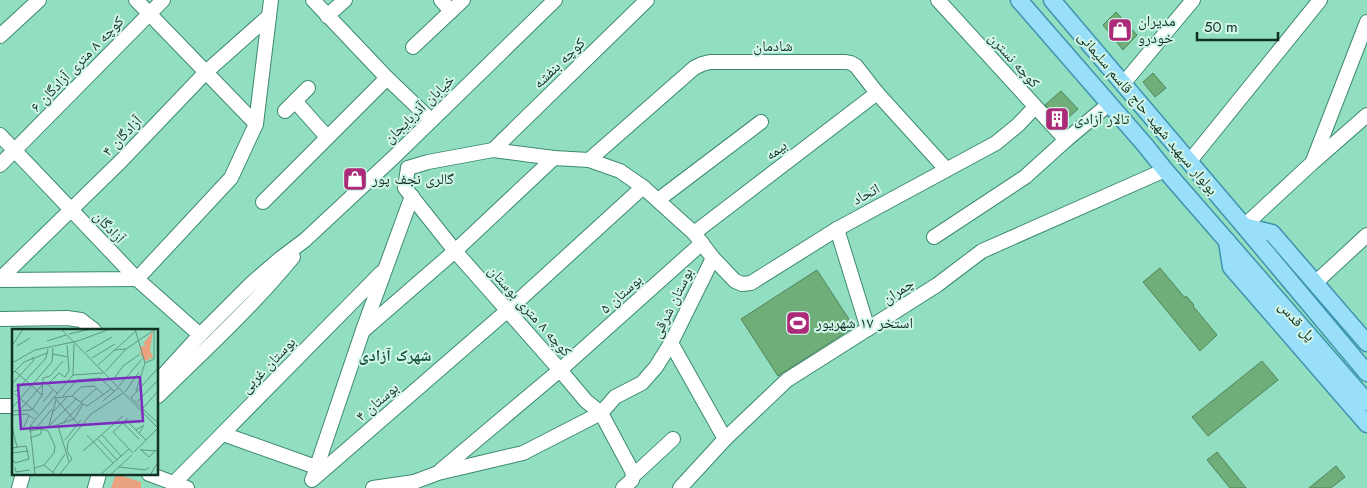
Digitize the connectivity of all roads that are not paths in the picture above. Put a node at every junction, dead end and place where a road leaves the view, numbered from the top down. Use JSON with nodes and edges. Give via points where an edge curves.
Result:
{"nodes":[{"id":1,"x":39,"y":0,"type":"edge"},
{"id":2,"x":136,"y":0,"type":"edge"},
{"id":3,"x":163,"y":0,"type":"edge"},
{"id":4,"x":271,"y":0,"type":"edge"},
{"id":5,"x":313,"y":0,"type":"edge"},
{"id":6,"x":345,"y":0,"type":"edge"},
{"id":7,"x":441,"y":0,"type":"edge"},
{"id":8,"x":463,"y":0,"type":"edge"},
{"id":9,"x":555,"y":0,"type":"edge"},
{"id":10,"x":647,"y":0,"type":"edge"},
{"id":11,"x":938,"y":0,"type":"edge"},
{"id":12,"x":1019,"y":0,"type":"edge"},
{"id":13,"x":1193,"y":0,"type":"edge"},
{"id":14,"x":1320,"y":0,"type":"edge"},
{"id":15,"x":1059,"y":3,"type":"edge"},
{"id":16,"x":451,"y":11,"type":"junction"},
{"id":17,"x":149,"y":14,"type":"junction"},
{"id":18,"x":268,"y":16,"type":"junction"},
{"id":19,"x":327,"y":16,"type":"junction"},
{"id":20,"x":1367,"y":22,"type":"edge"},
{"id":21,"x":0,"y":36,"type":"edge"},
{"id":22,"x":413,"y":47,"type":"dead end"},
{"id":23,"x":206,"y":72,"type":"junction"},
{"id":24,"x":387,"y":78,"type":"junction"},
{"id":25,"x":1123,"y":84,"type":"junction"},
{"id":26,"x":308,"y":88,"type":"dead end"},
{"id":27,"x":877,"y":93,"type":"junction"},
{"id":28,"x":1109,"y":104,"type":"junction"},
{"id":29,"x":1035,"y":107,"type":"junction"},
{"id":30,"x":1367,"y":115,"type":"edge"},
{"id":31,"x":431,"y":120,"type":"junction"},
{"id":32,"x":761,"y":122,"type":"dead end"},
{"id":33,"x":256,"y":124,"type":"junction"},
{"id":34,"x":0,"y":135,"type":"edge"},
{"id":35,"x":327,"y":137,"type":"junction"},
{"id":36,"x":1066,"y":140,"type":"junction"},
{"id":37,"x":493,"y":150,"type":"junction"},
{"id":38,"x":15,"y":151,"type":"junction"},
{"id":39,"x":395,"y":156,"type":"junction"},
{"id":40,"x":554,"y":158,"type":"junction"},
{"id":41,"x":590,"y":160,"type":"junction"},
{"id":42,"x":1189,"y":162,"type":"junction"},
{"id":43,"x":1312,"y":164,"type":"junction"},
{"id":44,"x":0,"y":165,"type":"edge"},
{"id":45,"x":408,"y":168,"type":"junction"},
{"id":46,"x":946,"y":169,"type":"junction"},
{"id":47,"x":1165,"y":170,"type":"junction"},
{"id":48,"x":643,"y":187,"type":"junction"},
{"id":49,"x":412,"y":196,"type":"junction"},
{"id":50,"x":658,"y":200,"type":"junction"},
{"id":51,"x":263,"y":202,"type":"dead end"},
{"id":52,"x":71,"y":210,"type":"junction"},
{"id":53,"x":1244,"y":226,"type":"junction"},
{"id":54,"x":837,"y":229,"type":"junction"},
{"id":55,"x":1367,"y":235,"type":"edge"},
{"id":56,"x":934,"y":237,"type":"dead end"},
{"id":57,"x":698,"y":238,"type":"junction"},
{"id":58,"x":306,"y":240,"type":"junction"},
{"id":59,"x":1227,"y":241,"type":"junction"},
{"id":60,"x":455,"y":252,"type":"junction"},
{"id":61,"x":713,"y":258,"type":"junction"},
{"id":62,"x":385,"y":269,"type":"junction"},
{"id":63,"x":136,"y":279,"type":"junction"},
{"id":64,"x":0,"y":280,"type":"edge"},
{"id":65,"x":1315,"y":282,"type":"junction"},
{"id":66,"x":508,"y":310,"type":"junction"},
{"id":67,"x":0,"y":319,"type":"edge"},
{"id":68,"x":93,"y":329,"type":"edge"},
{"id":69,"x":868,"y":329,"type":"junction"},
{"id":70,"x":363,"y":330,"type":"junction"},
{"id":71,"x":200,"y":335,"type":"junction"},
{"id":72,"x":671,"y":343,"type":"junction"},
{"id":73,"x":1367,"y":344,"type":"edge"},
{"id":74,"x":560,"y":370,"type":"junction"},
{"id":75,"x":1367,"y":373,"type":"edge"},
{"id":76,"x":159,"y":380,"type":"edge"},
{"id":77,"x":159,"y":395,"type":"edge"},
{"id":78,"x":1367,"y":402,"type":"edge"},
{"id":79,"x":601,"y":412,"type":"junction"},
{"id":80,"x":1367,"y":424,"type":"edge"},
{"id":81,"x":223,"y":434,"type":"junction"},
{"id":82,"x":673,"y":439,"type":"dead end"},
{"id":83,"x":726,"y":439,"type":"junction"},
{"id":84,"x":438,"y":473,"type":"junction"},
{"id":85,"x":155,"y":476,"type":"edge"},
{"id":86,"x":633,"y":476,"type":"junction"},
{"id":87,"x":312,"y":478,"type":"edge"},
{"id":88,"x":174,"y":483,"type":"junction"},
{"id":89,"x":415,"y":485,"type":"edge"},
{"id":90,"x":187,"y":488,"type":"edge"},
{"id":91,"x":373,"y":488,"type":"edge"},
{"id":92,"x":623,"y":488,"type":"edge"},
{"id":93,"x":680,"y":488,"type":"edge"}],
"edges":[{"from":1,"to":21,"type":"street"},
{"from":2,"to":17,"type":"street"},
{"from":3,"to":17,"type":"street","name":"کوچه ۸ متری آزادگان ۶"},
{"from":4,"to":18,"type":"street"},
{"from":5,"to":19,"type":"street"},
{"from":6,"to":19,"type":"street"},
{"from":7,"to":16,"type":"street"},
{"from":8,"to":16,"type":"street"},
{"from":9,"to":31,"type":"street","name":"خیابان آذربایجان"},
{"from":10,"to":37,"type":"street","name":"کوچه بنفشه"},
{"from":11,"to":29,"type":"street","name":"کوچه نسترن"},
{"from":12,"to":28,"type":"main road","name":"بولوار سپهبد شهید حاج قاسم سلیمانی"},
{"from":13,"to":25,"type":"street"},
{"from":14,"to":42,"type":"street"},
{"from":15,"to":25,"type":"main road","name":"بولوار سپهبد شهید حاج قاسم سلیمانی"},
{"from":16,"to":22,"type":"street"},
{"from":17,"to":23,"type":"street"},
{"from":17,"to":38,"type":"street","name":"کوچه ۸ متری آزادگان ۶"},
{"from":18,"to":23,"type":"street","name":"آزادگان ۴"},
{"from":18,"to":33,"type":"street"},
{"from":19,"to":24,"type":"street"},
{"from":20,"to":43,"type":"street"},
{"from":23,"to":33,"type":"street"},
{"from":23,"to":52,"type":"street","name":"آزادگان ۴"},
{"from":24,"to":31,"type":"street"},
{"from":24,"to":35,"type":"street"},
{"from":25,"to":42,"type":"main road","name":"بولوار سپهبد شهید حاج قاسم سلیمانی"},
{"from":26,"to":35,"type":"street","via":[[290,106]]},
{"from":27,"to":41,"type":"street","name":"شادمان","via":[[852,63],[702,64]]},
{"from":27,"to":46,"type":"street","name":"شادمان"},
{"from":27,"to":57,"type":"street","name":"بیمه"},
{"from":28,"to":36,"type":"street"},
{"from":28,"to":47,"type":"main road","name":"بولوار سپهبد شهید حاج قاسم سلیمانی"},
{"from":29,"to":36,"type":"street","name":"کوچه نسترن"},
{"from":29,"to":46,"type":"street","name":"اتحاد","via":[[996,143]]},
{"from":30,"to":43,"type":"street"},
{"from":31,"to":39,"type":"street","name":"خیابان آذربایجان"},
{"from":32,"to":50,"type":"street"},
{"from":33,"to":63,"type":"street","via":[[231,178]]},
{"from":34,"to":38,"type":"street","name":"آزادگان"},
{"from":35,"to":51,"type":"street"},
{"from":36,"to":56,"type":"street","via":[[1025,178]]},
{"from":37,"to":40,"type":"street","name":"بوستان شرقی"},
{"from":37,"to":45,"type":"street","name":"بوستان شرقی"},
{"from":38,"to":44,"type":"street","name":"کوچه ۸ متری آزادگان ۶"},
{"from":38,"to":52,"type":"street","name":"آزادگان"},
{"from":39,"to":45,"type":"street"},
{"from":39,"to":58,"type":"street","name":"خیابان آذربایجان"},
{"from":40,"to":41,"type":"street","name":"بوستان شرقی"},
{"from":40,"to":60,"type":"street"},
{"from":41,"to":48,"type":"street","name":"بوستان شرقی","via":[[620,171]]},
{"from":42,"to":53,"type":"main road","name":"بولوار سپهبد شهید حاج قاسم سلیمانی"},
{"from":43,"to":53,"type":"street"},
{"from":45,"to":49,"type":"street","name":"کوچه ۸ متری بوستان","via":[[405,188]]},
{"from":46,"to":54,"type":"street","name":"اتحاد"},
{"from":47,"to":59,"type":"main road","name":"بولوار سپهبد شهید حاج قاسم سلیمانی"},
{"from":47,"to":69,"type":"street","name":"چمران","via":[[982,251],[938,285]]},
{"from":48,"to":50,"type":"street","name":"بوستان شرقی"},
{"from":48,"to":66,"type":"street","name":"بوستان ۴"},
{"from":49,"to":60,"type":"street","name":"کوچه ۸ متری بوستان"},
{"from":49,"to":62,"type":"street","name":"بوستان غربی"},
{"from":50,"to":57,"type":"street","name":"بوستان شرقی"},
{"from":52,"to":63,"type":"street","name":"آزادگان"},
{"from":52,"to":64,"type":"street","name":"آزادگان ۴"},
{"from":53,"to":65,"type":"main road","via":[[1272,233]]},
{"from":53,"to":75,"type":"main road","name":"پل قدس"},
{"from":54,"to":61,"type":"street","name":"اتحاد","via":[[751,283],[735,281]]},
{"from":54,"to":69,"type":"street"},
{"from":55,"to":65,"type":"street"},
{"from":57,"to":61,"type":"street","name":"بوستان شرقی"},
{"from":57,"to":74,"type":"street","name":"بوستان ۵"},
{"from":58,"to":71,"type":"street","name":"خیابان آذربایجان","via":[[254,282]]},
{"from":58,"to":77,"type":"street","name":"خیابان آذربایجان","via":[[232,324]]},
{"from":59,"to":78,"type":"main road","name":"پل قدس"},
{"from":59,"to":80,"type":"main road","via":[[1231,267]]},
{"from":60,"to":66,"type":"street","name":"کوچه ۸ متری بوستان"},
{"from":60,"to":70,"type":"street"},
{"from":61,"to":72,"type":"street","name":"بوستان شرقی"},
{"from":62,"to":70,"type":"street","name":"بوستان غربی"},
{"from":62,"to":81,"type":"street","name":"بوستان غربی"},
{"from":63,"to":64,"type":"street"},
{"from":63,"to":71,"type":"street","name":"آزادگان"},
{"from":65,"to":73,"type":"main road"},
{"from":66,"to":74,"type":"street","name":"کوچه ۸ متری بوستان"},
{"from":66,"to":87,"type":"street","name":"بوستان ۴"},
{"from":67,"to":68,"type":"street","via":[[67,318],[81,320]]},
{"from":69,"to":83,"type":"street","name":"چمران","via":[[788,380]]},
{"from":70,"to":87,"type":"street","name":"بوستان غربی"},
{"from":71,"to":76,"type":"street","name":"خیابان آذربایجان"},
{"from":72,"to":79,"type":"street","name":"بوستان شرقی","via":[[642,383],[615,397]]},
{"from":72,"to":83,"type":"street"},
{"from":74,"to":79,"type":"street","name":"کوچه ۸ متری بوستان","via":[[586,401]]},
{"from":74,"to":84,"type":"street","name":"بوستان ۵"},
{"from":79,"to":84,"type":"street","via":[[523,453]]},
{"from":79,"to":86,"type":"street","name":"کوچه ۸ متری بوستان"},
{"from":81,"to":87,"type":"street"},
{"from":81,"to":88,"type":"street","name":"بوستان غربی"},
{"from":82,"to":86,"type":"street"},
{"from":83,"to":93,"type":"street","name":"چمران"},
{"from":84,"to":89,"type":"street"},
{"from":85,"to":88,"type":"street"},
{"from":86,"to":92,"type":"street"},
{"from":88,"to":90,"type":"street"},
{"from":89,"to":91,"type":"street"}]}
